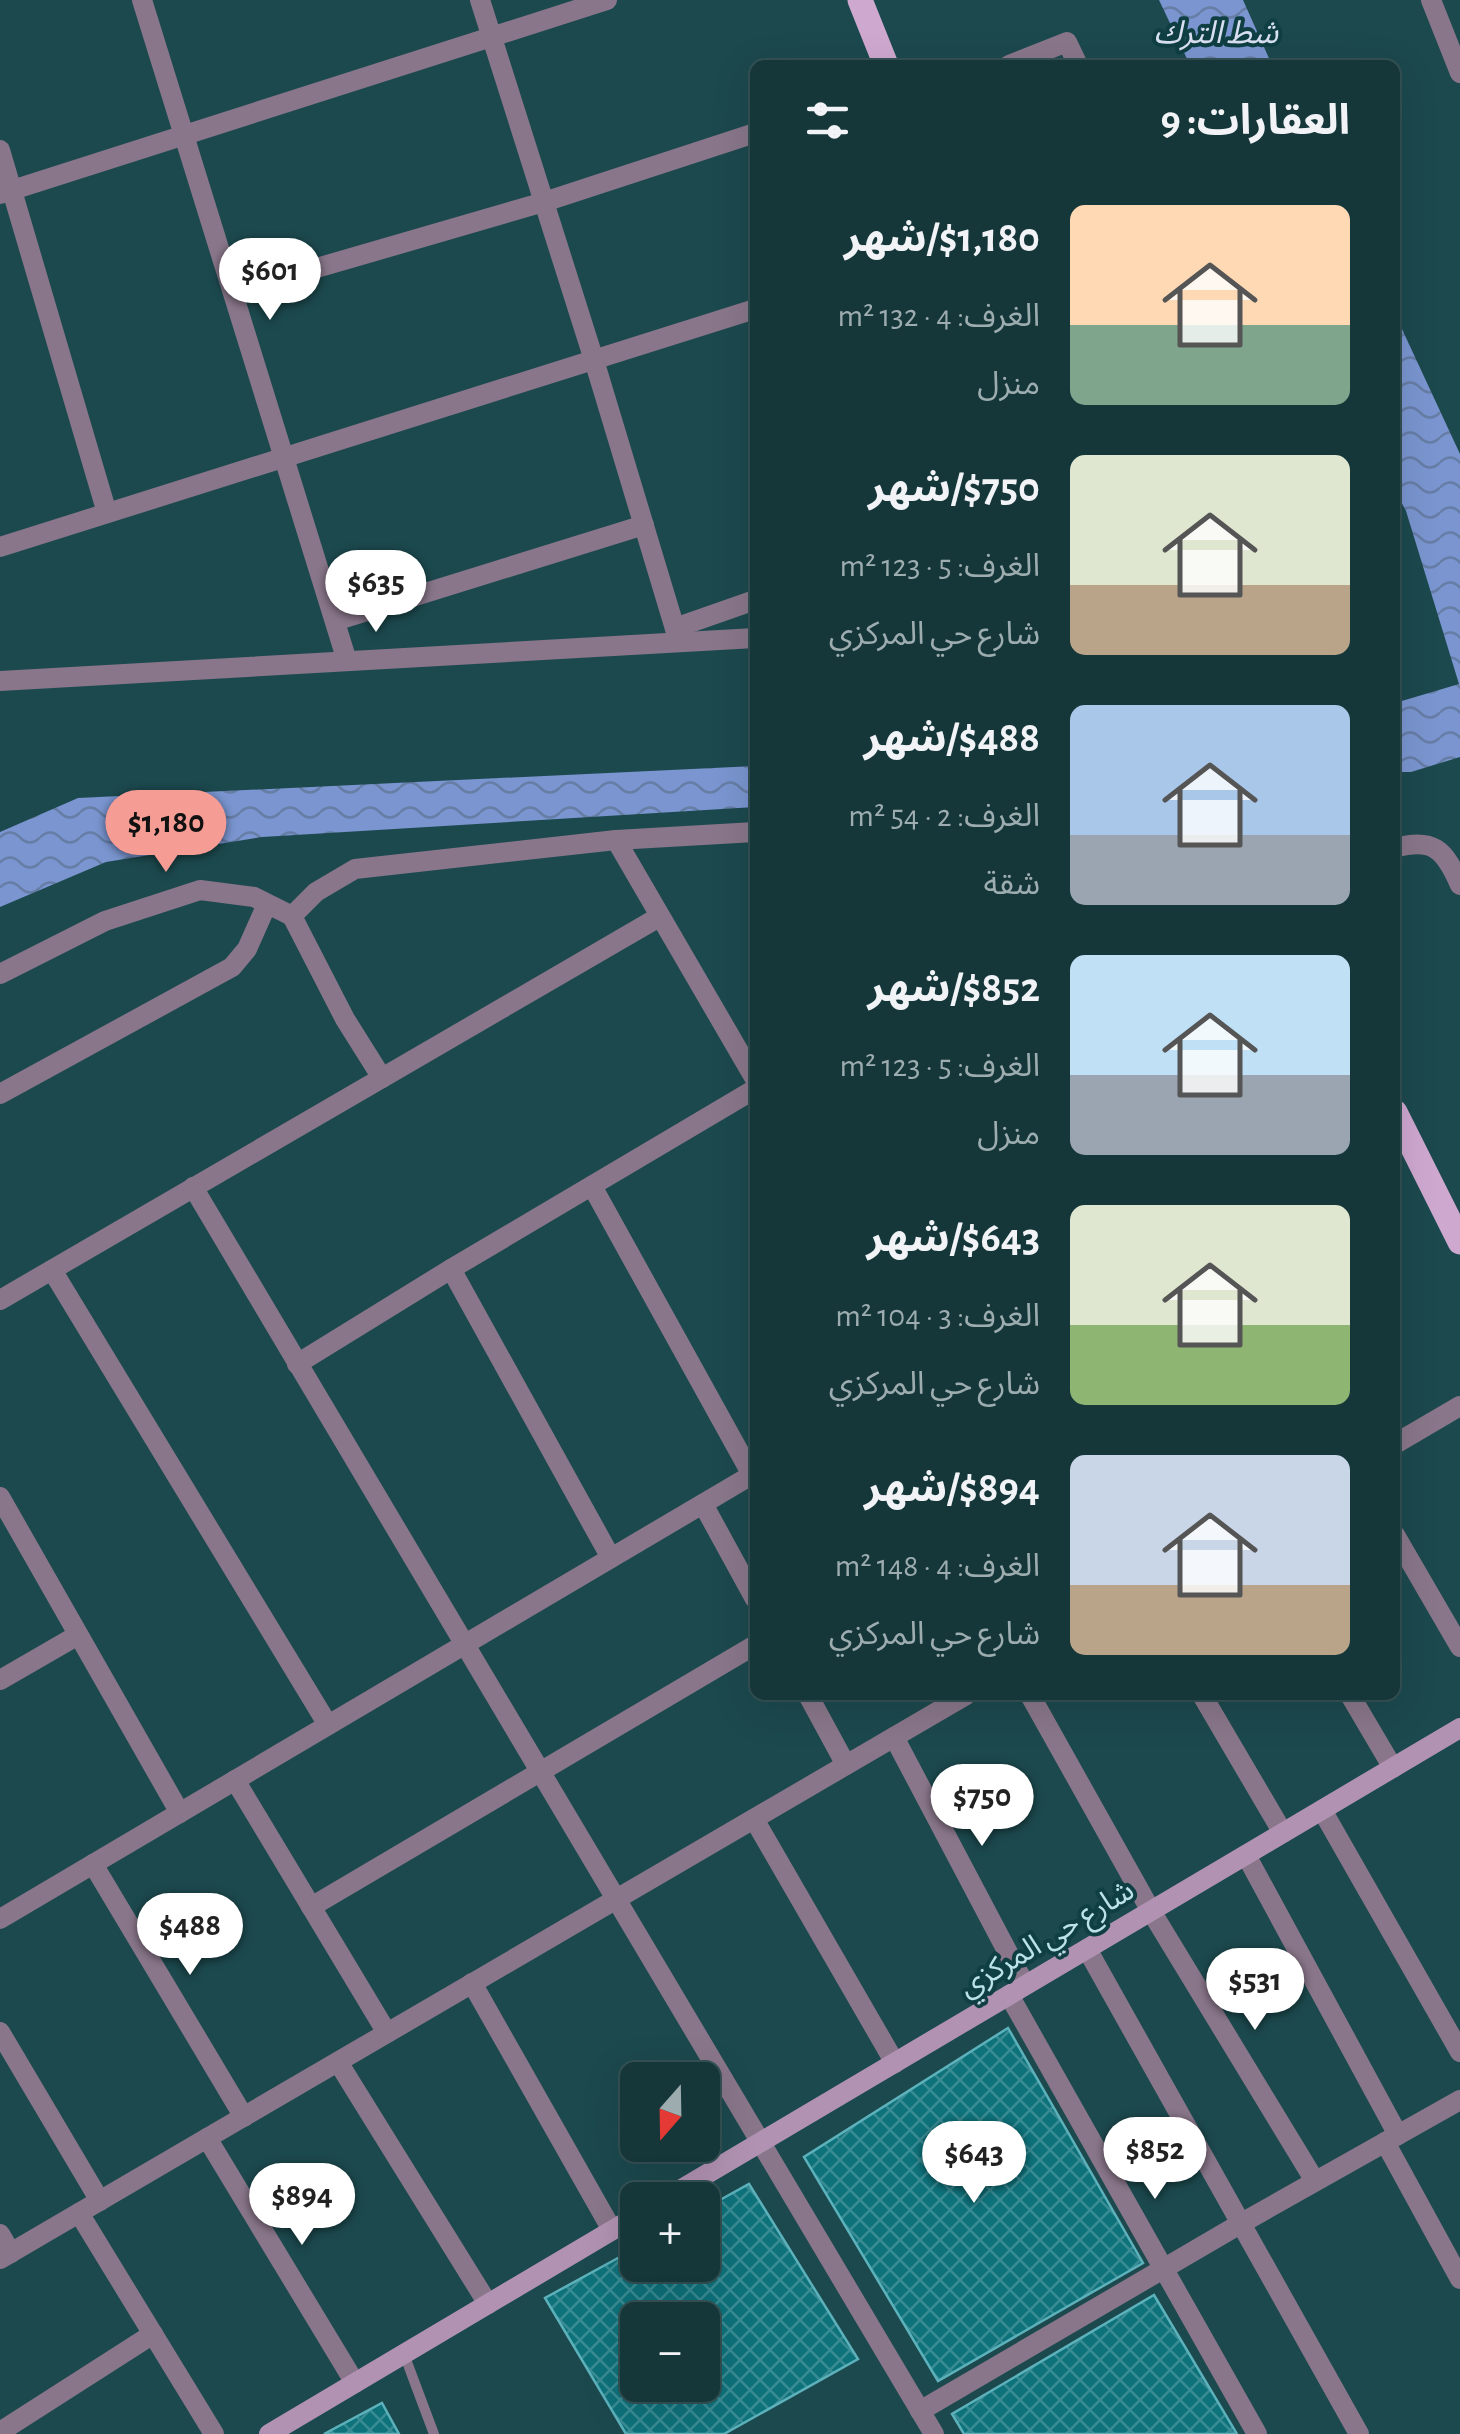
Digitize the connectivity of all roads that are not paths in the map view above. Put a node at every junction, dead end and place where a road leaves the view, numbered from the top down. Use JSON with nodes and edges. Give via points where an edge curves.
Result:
{"nodes":[{"id":1,"x":142,"y":0,"type":"edge"},
{"id":2,"x":480,"y":0,"type":"edge"},
{"id":3,"x":607,"y":0,"type":"edge"},
{"id":4,"x":860,"y":0,"type":"edge"},
{"id":5,"x":1431,"y":0,"type":"edge"},
{"id":6,"x":492,"y":37,"type":"junction"},
{"id":7,"x":884,"y":60,"type":"edge"},
{"id":8,"x":1022,"y":60,"type":"edge"},
{"id":9,"x":1076,"y":60,"type":"edge"},
{"id":10,"x":1458,"y":66,"type":"edge"},
{"id":11,"x":185,"y":135,"type":"junction"},
{"id":12,"x":750,"y":136,"type":"edge"},
{"id":13,"x":0,"y":150,"type":"edge"},
{"id":14,"x":6,"y":192,"type":"edge"},
{"id":15,"x":544,"y":202,"type":"junction"},
{"id":16,"x":234,"y":292,"type":"junction"},
{"id":17,"x":750,"y":312,"type":"edge"},
{"id":18,"x":594,"y":360,"type":"junction"},
{"id":19,"x":286,"y":457,"type":"junction"},
{"id":20,"x":107,"y":513,"type":"junction"},
{"id":21,"x":644,"y":525,"type":"junction"},
{"id":22,"x":0,"y":547,"type":"edge"},
{"id":23,"x":750,"y":602,"type":"edge"},
{"id":24,"x":335,"y":621,"type":"junction"},
{"id":25,"x":677,"y":635,"type":"junction"},
{"id":26,"x":750,"y":638,"type":"edge"},
{"id":27,"x":348,"y":661,"type":"junction"},
{"id":28,"x":0,"y":681,"type":"edge"},
{"id":29,"x":750,"y":832,"type":"edge"},
{"id":30,"x":616,"y":840,"type":"junction"},
{"id":31,"x":1400,"y":847,"type":"edge"},
{"id":32,"x":1460,"y":884,"type":"edge"},
{"id":33,"x":267,"y":904,"type":"junction"},
{"id":34,"x":292,"y":916,"type":"junction"},
{"id":35,"x":659,"y":917,"type":"junction"},
{"id":36,"x":0,"y":974,"type":"edge"},
{"id":37,"x":750,"y":1071,"type":"edge"},
{"id":38,"x":382,"y":1078,"type":"junction"},
{"id":39,"x":750,"y":1092,"type":"edge"},
{"id":40,"x":0,"y":1094,"type":"edge"},
{"id":41,"x":1400,"y":1122,"type":"edge"},
{"id":42,"x":592,"y":1186,"type":"junction"},
{"id":43,"x":193,"y":1188,"type":"junction"},
{"id":44,"x":1460,"y":1242,"type":"edge"},
{"id":45,"x":452,"y":1269,"type":"junction"},
{"id":46,"x":52,"y":1270,"type":"junction"},
{"id":47,"x":0,"y":1300,"type":"edge"},
{"id":48,"x":297,"y":1364,"type":"junction"},
{"id":49,"x":1460,"y":1406,"type":"edge"},
{"id":50,"x":1400,"y":1441,"type":"edge"},
{"id":51,"x":750,"y":1469,"type":"edge"},
{"id":52,"x":750,"y":1476,"type":"edge"},
{"id":53,"x":0,"y":1498,"type":"edge"},
{"id":54,"x":703,"y":1504,"type":"junction"},
{"id":55,"x":1400,"y":1543,"type":"edge"},
{"id":56,"x":611,"y":1558,"type":"junction"},
{"id":57,"x":750,"y":1590,"type":"edge"},
{"id":58,"x":78,"y":1635,"type":"junction"},
{"id":59,"x":464,"y":1645,"type":"junction"},
{"id":60,"x":1460,"y":1647,"type":"edge"},
{"id":61,"x":750,"y":1648,"type":"edge"},
{"id":62,"x":0,"y":1680,"type":"edge"},
{"id":63,"x":811,"y":1700,"type":"edge"},
{"id":64,"x":957,"y":1700,"type":"edge"},
{"id":65,"x":1033,"y":1700,"type":"edge"},
{"id":66,"x":1205,"y":1700,"type":"edge"},
{"id":67,"x":1353,"y":1700,"type":"edge"},
{"id":68,"x":328,"y":1725,"type":"junction"},
{"id":69,"x":1459,"y":1731,"type":"edge"},
{"id":70,"x":894,"y":1737,"type":"junction"},
{"id":71,"x":846,"y":1765,"type":"junction"},
{"id":72,"x":1393,"y":1768,"type":"junction"},
{"id":73,"x":540,"y":1772,"type":"junction"},
{"id":74,"x":235,"y":1780,"type":"junction"},
{"id":75,"x":1322,"y":1810,"type":"junction"},
{"id":76,"x":180,"y":1813,"type":"junction"},
{"id":77,"x":754,"y":1819,"type":"junction"},
{"id":78,"x":1283,"y":1833,"type":"junction"},
{"id":79,"x":1246,"y":1854,"type":"junction"},
{"id":80,"x":93,"y":1864,"type":"junction"},
{"id":81,"x":616,"y":1900,"type":"junction"},
{"id":82,"x":311,"y":1907,"type":"junction"},
{"id":83,"x":1152,"y":1911,"type":"junction"},
{"id":84,"x":0,"y":1919,"type":"edge"},
{"id":85,"x":1087,"y":1949,"type":"junction"},
{"id":86,"x":472,"y":1983,"type":"junction"},
{"id":87,"x":1017,"y":1990,"type":"junction"},
{"id":88,"x":0,"y":2032,"type":"edge"},
{"id":89,"x":387,"y":2033,"type":"junction"},
{"id":90,"x":1460,"y":2052,"type":"edge"},
{"id":91,"x":338,"y":2062,"type":"junction"},
{"id":92,"x":895,"y":2063,"type":"junction"},
{"id":93,"x":1460,"y":2100,"type":"edge"},
{"id":94,"x":244,"y":2117,"type":"junction"},
{"id":95,"x":207,"y":2138,"type":"junction"},
{"id":96,"x":1392,"y":2139,"type":"junction"},
{"id":97,"x":760,"y":2143,"type":"junction"},
{"id":98,"x":1315,"y":2181,"type":"junction"},
{"id":99,"x":694,"y":2182,"type":"edge"},
{"id":100,"x":100,"y":2201,"type":"junction"},
{"id":101,"x":79,"y":2213,"type":"junction"},
{"id":102,"x":1240,"y":2224,"type":"junction"},
{"id":103,"x":620,"y":2226,"type":"edge"},
{"id":104,"x":612,"y":2230,"type":"junction"},
{"id":105,"x":0,"y":2234,"type":"edge"},
{"id":106,"x":6,"y":2256,"type":"edge"},
{"id":107,"x":1164,"y":2268,"type":"junction"},
{"id":108,"x":1460,"y":2279,"type":"edge"},
{"id":109,"x":488,"y":2304,"type":"junction"},
{"id":110,"x":152,"y":2334,"type":"junction"},
{"id":111,"x":404,"y":2354,"type":"junction"},
{"id":112,"x":355,"y":2383,"type":"junction"},
{"id":113,"x":920,"y":2412,"type":"junction"},
{"id":114,"x":0,"y":2432,"type":"edge"},
{"id":115,"x":214,"y":2434,"type":"edge"},
{"id":116,"x":269,"y":2434,"type":"edge"},
{"id":117,"x":434,"y":2434,"type":"edge"},
{"id":118,"x":934,"y":2434,"type":"edge"},
{"id":119,"x":1257,"y":2434,"type":"edge"},
{"id":120,"x":1359,"y":2434,"type":"edge"}],
"edges":[{"from":1,"to":11,"type":"street"},
{"from":2,"to":6,"type":"street"},
{"from":3,"to":6,"type":"street"},
{"from":4,"to":7,"type":"main road"},
{"from":5,"to":10,"type":"street"},
{"from":6,"to":11,"type":"street"},
{"from":6,"to":15,"type":"street"},
{"from":8,"to":9,"type":"street","via":[[1067,42]]},
{"from":11,"to":14,"type":"street"},
{"from":11,"to":16,"type":"street"},
{"from":12,"to":15,"type":"street"},
{"from":13,"to":14,"type":"street"},
{"from":14,"to":20,"type":"street"},
{"from":15,"to":16,"type":"street"},
{"from":15,"to":18,"type":"street"},
{"from":16,"to":19,"type":"street"},
{"from":17,"to":18,"type":"street"},
{"from":18,"to":19,"type":"street"},
{"from":18,"to":21,"type":"street"},
{"from":19,"to":20,"type":"street"},
{"from":19,"to":24,"type":"street"},
{"from":20,"to":22,"type":"street"},
{"from":21,"to":24,"type":"street"},
{"from":21,"to":25,"type":"street"},
{"from":23,"to":25,"type":"street"},
{"from":24,"to":27,"type":"street"},
{"from":25,"to":26,"type":"street"},
{"from":25,"to":27,"type":"street"},
{"from":27,"to":28,"type":"street"},
{"from":29,"to":30,"type":"street"},
{"from":30,"to":34,"type":"street","via":[[356,869],[316,892]]},
{"from":30,"to":35,"type":"street"},
{"from":31,"to":32,"type":"street","via":[[1434,846]]},
{"from":33,"to":34,"type":"street"},
{"from":33,"to":36,"type":"street","via":[[200,890],[105,921]]},
{"from":33,"to":40,"type":"street","via":[[232,966]]},
{"from":34,"to":38,"type":"street"},
{"from":35,"to":37,"type":"street"},
{"from":35,"to":38,"type":"street"},
{"from":38,"to":43,"type":"street"},
{"from":39,"to":42,"type":"street"},
{"from":41,"to":44,"type":"main road"},
{"from":42,"to":45,"type":"street"},
{"from":42,"to":51,"type":"street"},
{"from":43,"to":46,"type":"street"},
{"from":43,"to":48,"type":"street"},
{"from":45,"to":48,"type":"street"},
{"from":45,"to":56,"type":"street"},
{"from":46,"to":47,"type":"street"},
{"from":46,"to":68,"type":"street"},
{"from":48,"to":59,"type":"street"},
{"from":49,"to":50,"type":"street"},
{"from":52,"to":54,"type":"street"},
{"from":53,"to":58,"type":"street"},
{"from":54,"to":56,"type":"street"},
{"from":54,"to":57,"type":"street"},
{"from":55,"to":60,"type":"street"},
{"from":56,"to":59,"type":"street"},
{"from":58,"to":62,"type":"street"},
{"from":58,"to":76,"type":"street"},
{"from":59,"to":68,"type":"street"},
{"from":59,"to":73,"type":"street"},
{"from":61,"to":73,"type":"street"},
{"from":63,"to":71,"type":"street"},
{"from":64,"to":70,"type":"street"},
{"from":65,"to":83,"type":"street"},
{"from":66,"to":78,"type":"street"},
{"from":67,"to":72,"type":"street"},
{"from":68,"to":74,"type":"street"},
{"from":69,"to":72,"type":"main road","name":"شارع حي المركزي"},
{"from":70,"to":71,"type":"street"},
{"from":70,"to":87,"type":"street"},
{"from":71,"to":77,"type":"street"},
{"from":72,"to":75,"type":"main road","name":"شارع حي المركزي"},
{"from":73,"to":81,"type":"street"},
{"from":73,"to":82,"type":"street"},
{"from":74,"to":76,"type":"street"},
{"from":74,"to":82,"type":"street"},
{"from":75,"to":78,"type":"main road","name":"شارع حي المركزي"},
{"from":75,"to":90,"type":"street"},
{"from":76,"to":80,"type":"street"},
{"from":77,"to":81,"type":"street"},
{"from":77,"to":92,"type":"street"},
{"from":78,"to":79,"type":"main road","name":"شارع حي المركزي"},
{"from":79,"to":83,"type":"main road","name":"شارع حي المركزي"},
{"from":79,"to":96,"type":"street"},
{"from":80,"to":84,"type":"street"},
{"from":80,"to":94,"type":"street"},
{"from":81,"to":86,"type":"street"},
{"from":81,"to":97,"type":"street"},
{"from":82,"to":89,"type":"street"},
{"from":83,"to":85,"type":"main road","name":"شارع حي المركزي"},
{"from":83,"to":98,"type":"street"},
{"from":85,"to":87,"type":"main road","name":"شارع حي المركزي"},
{"from":85,"to":102,"type":"street"},
{"from":86,"to":89,"type":"street"},
{"from":86,"to":104,"type":"street"},
{"from":87,"to":92,"type":"main road","name":"شارع حي المركزي"},
{"from":87,"to":107,"type":"street"},
{"from":88,"to":100,"type":"street"},
{"from":89,"to":91,"type":"street"},
{"from":91,"to":94,"type":"street"},
{"from":91,"to":109,"type":"street"},
{"from":92,"to":97,"type":"main road","name":"شارع حي المركزي"},
{"from":93,"to":96,"type":"street"},
{"from":94,"to":95,"type":"street"},
{"from":95,"to":100,"type":"street"},
{"from":95,"to":112,"type":"street"},
{"from":96,"to":98,"type":"street"},
{"from":96,"to":108,"type":"street"},
{"from":97,"to":99,"type":"main road","name":"شارع حي المركزي"},
{"from":97,"to":113,"type":"street"},
{"from":98,"to":102,"type":"street"},
{"from":100,"to":101,"type":"street"},
{"from":101,"to":106,"type":"street"},
{"from":101,"to":110,"type":"street"},
{"from":102,"to":107,"type":"street"},
{"from":102,"to":120,"type":"street"},
{"from":103,"to":104,"type":"main road"},
{"from":104,"to":109,"type":"main road"},
{"from":105,"to":106,"type":"street"},
{"from":107,"to":113,"type":"street"},
{"from":107,"to":119,"type":"street"},
{"from":109,"to":111,"type":"main road"},
{"from":110,"to":114,"type":"street"},
{"from":110,"to":115,"type":"street"},
{"from":111,"to":112,"type":"main road"},
{"from":111,"to":117,"type":"lane"},
{"from":112,"to":116,"type":"main road"},
{"from":113,"to":118,"type":"street"}]}
